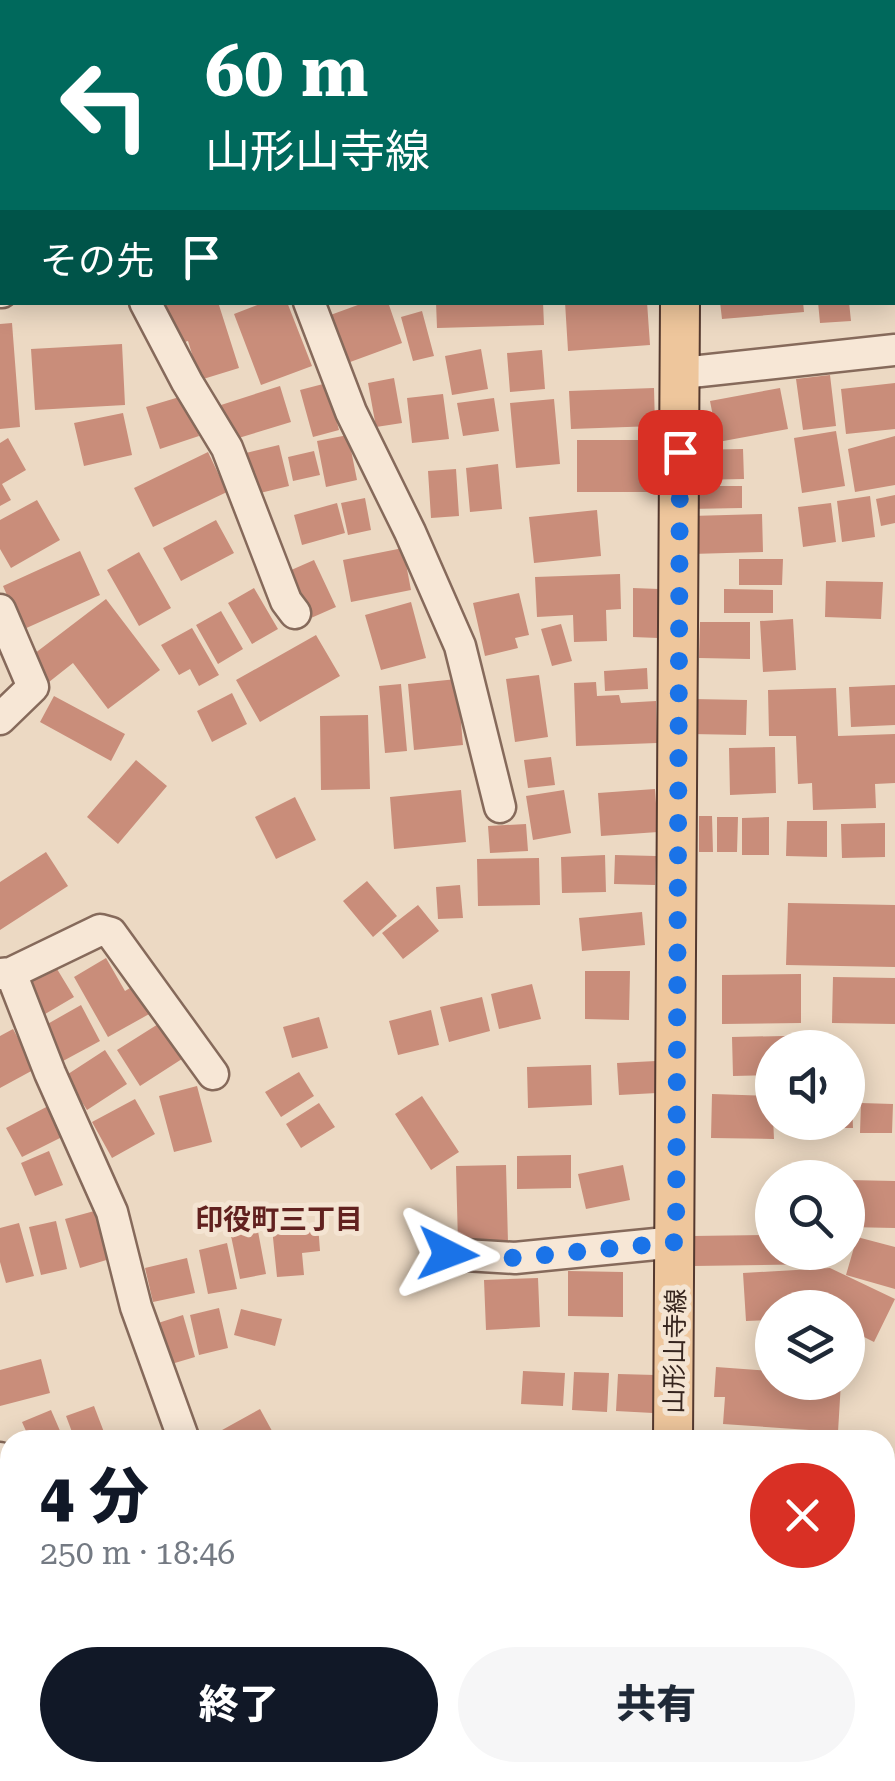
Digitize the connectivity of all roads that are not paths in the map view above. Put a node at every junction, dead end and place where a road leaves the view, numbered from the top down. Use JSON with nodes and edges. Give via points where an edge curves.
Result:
{"nodes":[{"id":1,"x":147,"y":305,"type":"edge"},
{"id":2,"x":310,"y":305,"type":"edge"},
{"id":3,"x":680,"y":305,"type":"edge"},
{"id":4,"x":895,"y":350,"type":"edge"},
{"id":5,"x":682,"y":374,"type":"junction"},
{"id":6,"x":0,"y":610,"type":"edge"},
{"id":7,"x":296,"y":612,"type":"dead end"},
{"id":8,"x":0,"y":719,"type":"edge"},
{"id":9,"x":500,"y":807,"type":"dead end"},
{"id":10,"x":5,"y":973,"type":"edge"},
{"id":11,"x":213,"y":1074,"type":"dead end"},
{"id":12,"x":676,"y":1242,"type":"junction"},
{"id":13,"x":448,"y":1254,"type":"dead end"},
{"id":14,"x":180,"y":1430,"type":"edge"},
{"id":15,"x":673,"y":1430,"type":"edge"}],
"edges":[{"from":1,"to":7,"type":"street","via":[[227,448]]},
{"from":2,"to":9,"type":"street","via":[[351,412],[460,646]]},
{"from":3,"to":5,"type":"main road","name":"山形山寺線"},
{"from":4,"to":5,"type":"street"},
{"from":5,"to":12,"type":"main road","name":"山形山寺線"},
{"from":6,"to":8,"type":"street","via":[[32,687]]},
{"from":10,"to":11,"type":"street","via":[[100,930],[111,933]]},
{"from":10,"to":14,"type":"street","via":[[112,1212],[136,1307]]},
{"from":12,"to":13,"type":"street","via":[[515,1258]]},
{"from":12,"to":15,"type":"main road","name":"山形山寺線"}]}
